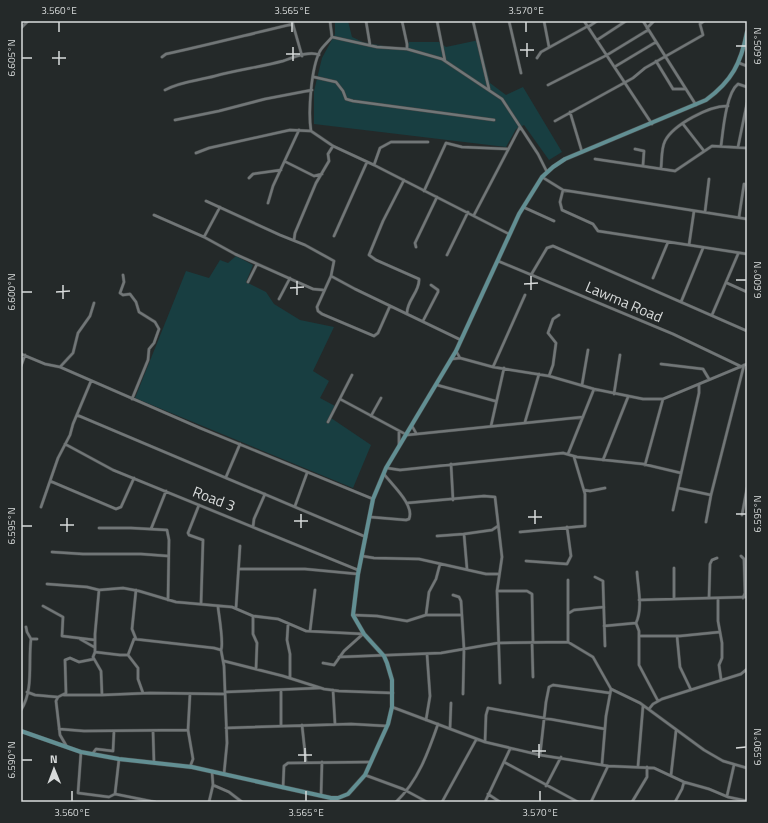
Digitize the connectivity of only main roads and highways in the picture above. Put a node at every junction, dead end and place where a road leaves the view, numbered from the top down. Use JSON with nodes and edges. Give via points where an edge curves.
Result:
{"nodes":[{"id":1,"x":747,"y":32,"type":"edge"},
{"id":2,"x":21,"y":731,"type":"edge"}],
"edges":[{"from":1,"to":2,"type":"main road","via":[[739,63],[722,87],[706,100],[556,164],[542,177],[509,234],[456,351],[386,468],[373,499],[358,572],[353,615],[364,634],[384,656],[391,674],[392,707],[387,726],[365,775],[352,790],[343,797],[321,796],[190,767],[81,752]]}]}
